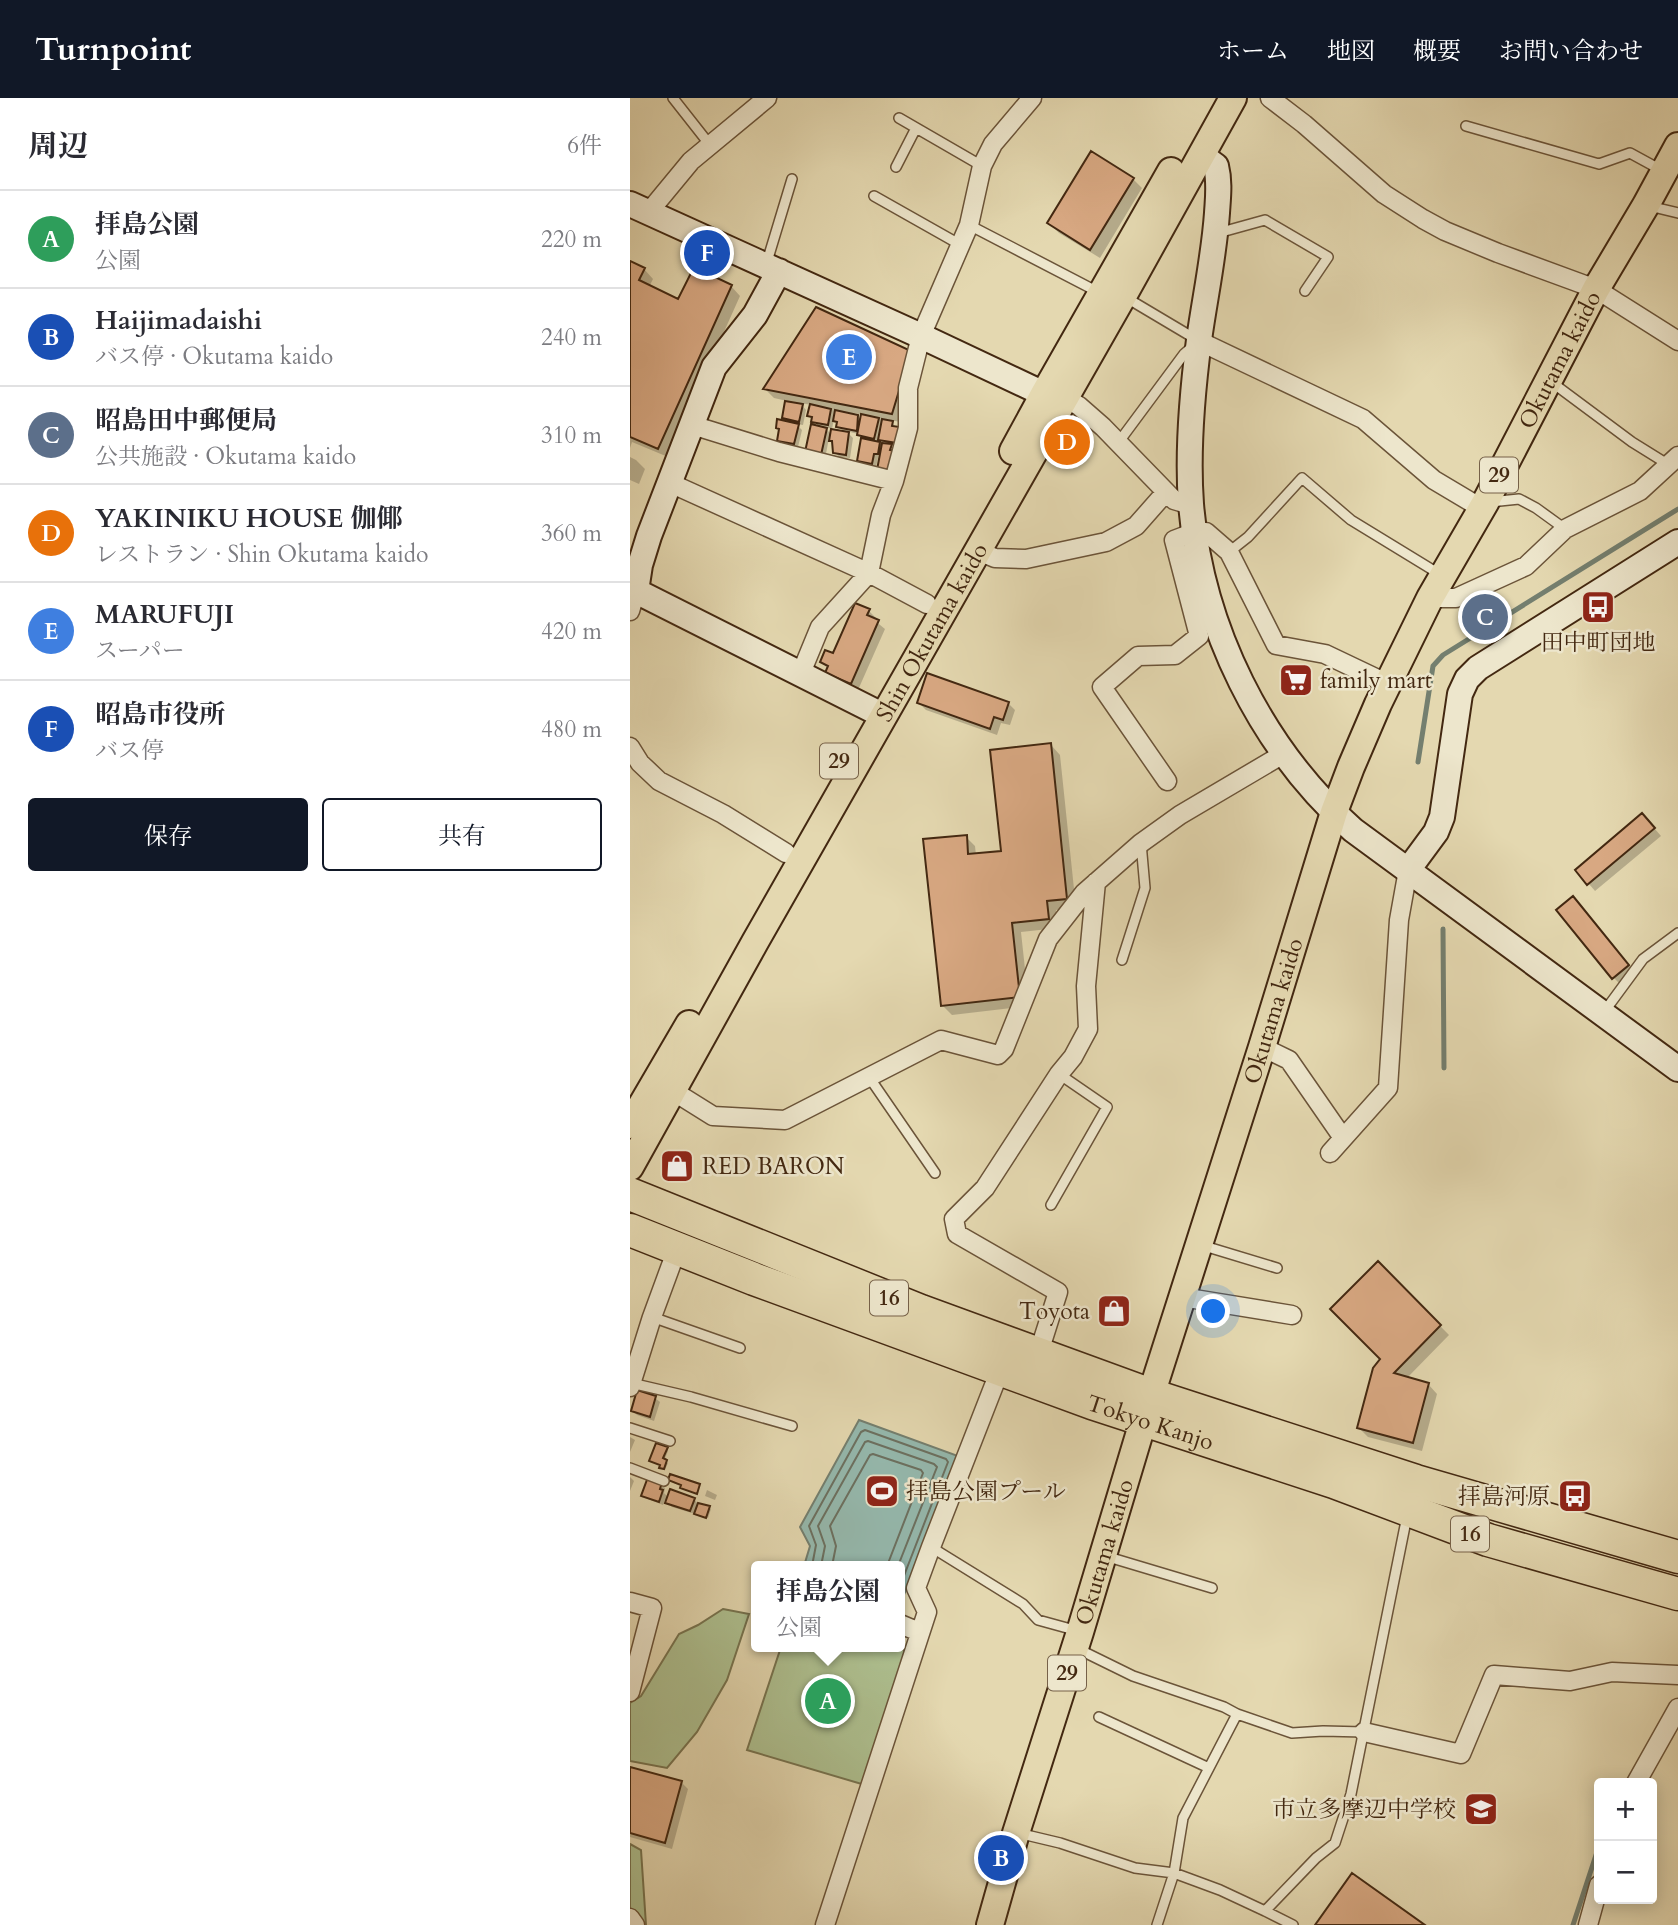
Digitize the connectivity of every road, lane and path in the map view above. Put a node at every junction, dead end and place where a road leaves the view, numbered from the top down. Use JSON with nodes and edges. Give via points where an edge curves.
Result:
{"nodes":[{"id":1,"x":673,"y":98,"type":"edge"},
{"id":2,"x":767,"y":98,"type":"edge"},
{"id":3,"x":1032,"y":98,"type":"edge"},
{"id":4,"x":1213,"y":98,"type":"edge"},
{"id":5,"x":1233,"y":98,"type":"edge"},
{"id":6,"x":1270,"y":98,"type":"edge"},
{"id":7,"x":899,"y":118,"type":"dead end"},
{"id":8,"x":1466,"y":127,"type":"dead end"},
{"id":9,"x":916,"y":128,"type":"junction"},
{"id":10,"x":710,"y":145,"type":"junction"},
{"id":11,"x":1678,"y":146,"type":"edge"},
{"id":12,"x":1201,"y":155,"type":"junction"},
{"id":13,"x":982,"y":166,"type":"junction"},
{"id":14,"x":896,"y":167,"type":"dead end"},
{"id":15,"x":1664,"y":172,"type":"junction"},
{"id":16,"x":792,"y":179,"type":"dead end"},
{"id":17,"x":874,"y":196,"type":"dead end"},
{"id":18,"x":1646,"y":205,"type":"junction"},
{"id":19,"x":639,"y":209,"type":"edge"},
{"id":20,"x":1678,"y":213,"type":"edge"},
{"id":21,"x":969,"y":225,"type":"junction"},
{"id":22,"x":1216,"y":234,"type":"junction"},
{"id":23,"x":960,"y":244,"type":"junction"},
{"id":24,"x":773,"y":268,"type":"junction"},
{"id":25,"x":1596,"y":289,"type":"junction"},
{"id":26,"x":1305,"y":291,"type":"dead end"},
{"id":27,"x":1112,"y":295,"type":"junction"},
{"id":28,"x":921,"y":336,"type":"junction"},
{"id":29,"x":1199,"y":341,"type":"junction"},
{"id":30,"x":1678,"y":341,"type":"edge"},
{"id":31,"x":1549,"y":379,"type":"junction"},
{"id":32,"x":1054,"y":396,"type":"junction"},
{"id":33,"x":692,"y":425,"type":"junction"},
{"id":34,"x":1118,"y":443,"type":"junction"},
{"id":35,"x":1673,"y":460,"type":"edge"},
{"id":36,"x":894,"y":481,"type":"junction"},
{"id":37,"x":670,"y":483,"type":"junction"},
{"id":38,"x":1166,"y":492,"type":"junction"},
{"id":39,"x":1191,"y":505,"type":"junction"},
{"id":40,"x":1483,"y":505,"type":"junction"},
{"id":41,"x":1564,"y":529,"type":"junction"},
{"id":42,"x":1195,"y":532,"type":"junction"},
{"id":43,"x":1678,"y":542,"type":"edge"},
{"id":44,"x":978,"y":551,"type":"junction"},
{"id":45,"x":1229,"y":552,"type":"junction"},
{"id":46,"x":869,"y":573,"type":"junction"},
{"id":47,"x":1436,"y":587,"type":"junction"},
{"id":48,"x":632,"y":597,"type":"edge"},
{"id":49,"x":927,"y":604,"type":"junction"},
{"id":50,"x":801,"y":673,"type":"junction"},
{"id":51,"x":1388,"y":684,"type":"junction"},
{"id":52,"x":877,"y":712,"type":"junction"},
{"id":53,"x":630,"y":747,"type":"edge"},
{"id":54,"x":1285,"y":753,"type":"junction"},
{"id":55,"x":1167,"y":781,"type":"dead end"},
{"id":56,"x":1334,"y":812,"type":"junction"},
{"id":57,"x":1142,"y":844,"type":"junction"},
{"id":58,"x":786,"y":853,"type":"junction"},
{"id":59,"x":1408,"y":870,"type":"junction"},
{"id":60,"x":1096,"y":882,"type":"junction"},
{"id":61,"x":1678,"y":933,"type":"edge"},
{"id":62,"x":1122,"y":960,"type":"dead end"},
{"id":63,"x":1603,"y":1014,"type":"junction"},
{"id":64,"x":1262,"y":1047,"type":"junction"},
{"id":65,"x":1678,"y":1069,"type":"edge"},
{"id":66,"x":1059,"y":1074,"type":"junction"},
{"id":67,"x":869,"y":1077,"type":"junction"},
{"id":68,"x":673,"y":1091,"type":"junction"},
{"id":69,"x":630,"y":1125,"type":"edge"},
{"id":70,"x":1343,"y":1138,"type":"junction"},
{"id":71,"x":1330,"y":1153,"type":"dead end"},
{"id":72,"x":630,"y":1167,"type":"edge"},
{"id":73,"x":935,"y":1173,"type":"dead end"},
{"id":74,"x":630,"y":1194,"type":"edge"},
{"id":75,"x":1051,"y":1205,"type":"dead end"},
{"id":76,"x":630,"y":1230,"type":"edge"},
{"id":77,"x":1199,"y":1244,"type":"junction"},
{"id":78,"x":677,"y":1249,"type":"junction"},
{"id":79,"x":1277,"y":1268,"type":"dead end"},
{"id":80,"x":1182,"y":1297,"type":"junction"},
{"id":81,"x":1292,"y":1315,"type":"dead end"},
{"id":82,"x":652,"y":1317,"type":"junction"},
{"id":83,"x":740,"y":1348,"type":"dead end"},
{"id":84,"x":1038,"y":1355,"type":"junction"},
{"id":85,"x":1000,"y":1370,"type":"junction"},
{"id":86,"x":631,"y":1385,"type":"edge"},
{"id":87,"x":1147,"y":1407,"type":"junction"},
{"id":88,"x":792,"y":1426,"type":"dead end"},
{"id":89,"x":630,"y":1428,"type":"edge"},
{"id":90,"x":670,"y":1441,"type":"dead end"},
{"id":91,"x":630,"y":1468,"type":"edge"},
{"id":92,"x":664,"y":1481,"type":"dead end"},
{"id":93,"x":1409,"y":1510,"type":"junction"},
{"id":94,"x":931,"y":1547,"type":"junction"},
{"id":95,"x":1103,"y":1555,"type":"junction"},
{"id":96,"x":1678,"y":1557,"type":"edge"},
{"id":97,"x":1212,"y":1588,"type":"dead end"},
{"id":98,"x":1678,"y":1594,"type":"edge"},
{"id":99,"x":630,"y":1602,"type":"edge"},
{"id":100,"x":905,"y":1627,"type":"edge"},
{"id":101,"x":919,"y":1632,"type":"junction"},
{"id":102,"x":1077,"y":1639,"type":"junction"},
{"id":103,"x":1678,"y":1675,"type":"edge"},
{"id":104,"x":630,"y":1692,"type":"edge"},
{"id":105,"x":1678,"y":1708,"type":"edge"},
{"id":106,"x":1237,"y":1714,"type":"junction"},
{"id":107,"x":1099,"y":1717,"type":"dead end"},
{"id":108,"x":1364,"y":1732,"type":"junction"},
{"id":109,"x":1209,"y":1768,"type":"junction"},
{"id":110,"x":1639,"y":1778,"type":"edge"},
{"id":111,"x":1016,"y":1833,"type":"junction"},
{"id":112,"x":1174,"y":1873,"type":"junction"},
{"id":113,"x":1594,"y":1903,"type":"edge"},
{"id":114,"x":1265,"y":1911,"type":"junction"},
{"id":115,"x":630,"y":1918,"type":"edge"},
{"id":116,"x":635,"y":1925,"type":"edge"},
{"id":117,"x":825,"y":1925,"type":"edge"},
{"id":118,"x":990,"y":1925,"type":"edge"},
{"id":119,"x":1157,"y":1925,"type":"edge"},
{"id":120,"x":1293,"y":1925,"type":"edge"},
{"id":121,"x":1588,"y":1925,"type":"edge"}],
"edges":[{"from":1,"to":10,"type":"lane"},
{"from":2,"to":10,"type":"street"},
{"from":3,"to":13,"type":"street","via":[[993,145]]},
{"from":4,"to":27,"type":"main road","name":"Shin Okutama kaido","number":"29"},
{"from":5,"to":12,"type":"main road","name":"Shin Okutama kaido","number":"29"},
{"from":6,"to":25,"type":"street","via":[[1384,194],[1423,219]]},
{"from":7,"to":9,"type":"lane"},
{"from":8,"to":15,"type":"lane","via":[[1599,164],[1630,153]]},
{"from":9,"to":13,"type":"lane"},
{"from":9,"to":14,"type":"lane"},
{"from":10,"to":19,"type":"street"},
{"from":11,"to":15,"type":"main road","name":"Okutama kaido","number":"29"},
{"from":12,"to":22,"type":"street","via":[[1218,173]]},
{"from":12,"to":27,"type":"main road","name":"Shin Okutama kaido","number":"29"},
{"from":13,"to":21,"type":"street"},
{"from":15,"to":18,"type":"main road","name":"Okutama kaido","number":"29"},
{"from":16,"to":24,"type":"lane"},
{"from":17,"to":23,"type":"lane"},
{"from":18,"to":20,"type":"lane"},
{"from":18,"to":25,"type":"main road","name":"Okutama kaido","number":"29"},
{"from":19,"to":24,"type":"street"},
{"from":21,"to":23,"type":"street"},
{"from":21,"to":27,"type":"lane"},
{"from":22,"to":26,"type":"lane","via":[[1265,220],[1328,257]]},
{"from":22,"to":29,"type":"street"},
{"from":23,"to":28,"type":"street"},
{"from":24,"to":28,"type":"street"},
{"from":24,"to":33,"type":"street","via":[[755,315],[714,367]]},
{"from":25,"to":30,"type":"street"},
{"from":25,"to":31,"type":"main road","name":"Okutama kaido","number":"29"},
{"from":27,"to":29,"type":"lane"},
{"from":27,"to":32,"type":"main road","name":"Shin Okutama kaido","number":"29"},
{"from":28,"to":32,"type":"street"},
{"from":28,"to":36,"type":"street","via":[[908,388],[908,428]]},
{"from":29,"to":34,"type":"lane","via":[[1184,354]]},
{"from":29,"to":39,"type":"street","via":[[1190,438]]},
{"from":29,"to":40,"type":"street","via":[[1363,419],[1434,480]]},
{"from":31,"to":35,"type":"lane","via":[[1632,442]]},
{"from":31,"to":40,"type":"main road","name":"Okutama kaido","number":"29"},
{"from":32,"to":34,"type":"street","via":[[1079,406]]},
{"from":32,"to":44,"type":"main road","name":"Shin Okutama kaido","number":"29"},
{"from":32,"to":49,"type":"main road","name":"Shin Okutama kaido","number":"29"},
{"from":33,"to":36,"type":"street"},
{"from":33,"to":37,"type":"street"},
{"from":34,"to":38,"type":"street"},
{"from":35,"to":41,"type":"street","via":[[1640,491]]},
{"from":36,"to":46,"type":"street","via":[[881,515]]},
{"from":37,"to":46,"type":"street"},
{"from":37,"to":48,"type":"street"},
{"from":38,"to":39,"type":"street"},
{"from":38,"to":44,"type":"street","via":[[1136,526],[1105,542],[1026,559],[995,558]]},
{"from":39,"to":42,"type":"street"},
{"from":40,"to":41,"type":"lane","via":[[1519,499]]},
{"from":40,"to":47,"type":"main road","name":"Okutama kaido","number":"29"},
{"from":41,"to":47,"type":"street","via":[[1526,566],[1456,598]]},
{"from":42,"to":45,"type":"street","via":[[1206,532]]},
{"from":42,"to":54,"type":"street","via":[[1222,637],[1256,708]]},
{"from":42,"to":55,"type":"street","via":[[1174,540],[1199,636],[1175,655],[1138,656],[1102,687]]},
{"from":43,"to":59,"type":"street","via":[[1467,679],[1460,694],[1441,822]]},
{"from":44,"to":52,"type":"main road","name":"Shin Okutama kaido","number":"29"},
{"from":45,"to":47,"type":"lane","via":[[1302,478]]},
{"from":45,"to":51,"type":"street","via":[[1276,645],[1325,654]]},
{"from":46,"to":49,"type":"street"},
{"from":46,"to":50,"type":"street","via":[[820,627]]},
{"from":47,"to":51,"type":"main road","name":"Okutama kaido","number":"29"},
{"from":48,"to":50,"type":"street"},
{"from":49,"to":52,"type":"main road","name":"Shin Okutama kaido","number":"29"},
{"from":50,"to":52,"type":"street"},
{"from":51,"to":56,"type":"main road","name":"Okutama kaido","number":"29"},
{"from":52,"to":58,"type":"main road","name":"Shin Okutama kaido","number":"29"},
{"from":52,"to":68,"type":"main road","name":"Shin Okutama kaido","number":"29"},
{"from":53,"to":58,"type":"street","via":[[659,781]]},
{"from":54,"to":56,"type":"street"},
{"from":54,"to":57,"type":"street","via":[[1199,803]]},
{"from":56,"to":59,"type":"street"},
{"from":56,"to":64,"type":"main road","name":"Okutama kaido","number":"29"},
{"from":57,"to":60,"type":"street"},
{"from":57,"to":62,"type":"lane","via":[[1146,888]]},
{"from":58,"to":69,"type":"main road","name":"Shin Okutama kaido","number":"29"},
{"from":59,"to":63,"type":"street"},
{"from":59,"to":70,"type":"street","via":[[1399,920],[1388,1088]]},
{"from":60,"to":66,"type":"street","via":[[1086,986],[1088,1030]]},
{"from":60,"to":67,"type":"street","via":[[1048,939],[998,1055],[941,1040]]},
{"from":61,"to":63,"type":"lane","via":[[1643,959]]},
{"from":63,"to":65,"type":"street"},
{"from":64,"to":70,"type":"street","via":[[1289,1060]]},
{"from":64,"to":77,"type":"main road","name":"Okutama kaido","number":"29"},
{"from":66,"to":75,"type":"lane","via":[[1107,1107]]},
{"from":66,"to":84,"type":"street","via":[[985,1188],[954,1219],[957,1234],[1058,1292]]},
{"from":67,"to":68,"type":"street","via":[[785,1120],[713,1116]]},
{"from":67,"to":73,"type":"lane"},
{"from":68,"to":72,"type":"main road","name":"Shin Okutama kaido","number":"29"},
{"from":70,"to":71,"type":"street"},
{"from":74,"to":84,"type":"highway","name":"Tokyo Kanjo","number":"16"},
{"from":76,"to":78,"type":"highway","name":"Tokyo Kanjo","number":"16"},
{"from":77,"to":79,"type":"lane"},
{"from":77,"to":80,"type":"main road","name":"Okutama kaido","number":"29"},
{"from":78,"to":82,"type":"street"},
{"from":78,"to":85,"type":"highway","name":"Tokyo Kanjo","number":"16"},
{"from":80,"to":81,"type":"street"},
{"from":80,"to":87,"type":"main road","name":"Okutama kaido","number":"29"},
{"from":82,"to":83,"type":"lane"},
{"from":82,"to":86,"type":"street"},
{"from":84,"to":87,"type":"highway","name":"Tokyo Kanjo","number":"16"},
{"from":85,"to":87,"type":"highway","name":"Tokyo Kanjo","number":"16"},
{"from":85,"to":94,"type":"street"},
{"from":86,"to":88,"type":"lane"},
{"from":87,"to":93,"type":"highway","name":"Tokyo Kanjo","number":"16"},
{"from":87,"to":95,"type":"main road","name":"Okutama kaido","number":"29"},
{"from":87,"to":96,"type":"highway","name":"Tokyo Kanjo","number":"16"},
{"from":89,"to":90,"type":"lane"},
{"from":91,"to":92,"type":"lane"},
{"from":93,"to":98,"type":"highway","name":"Tokyo Kanjo","number":"16","via":[[1488,1540]]},
{"from":93,"to":108,"type":"lane"},
{"from":94,"to":101,"type":"street","via":[[916,1588],[927,1612]]},
{"from":94,"to":102,"type":"lane","via":[[1023,1604],[1038,1620]]},
{"from":95,"to":97,"type":"lane"},
{"from":95,"to":102,"type":"main road","name":"Okutama kaido","number":"29"},
{"from":99,"to":104,"type":"street","via":[[652,1608]]},
{"from":100,"to":101,"type":"street"},
{"from":101,"to":117,"type":"street"},
{"from":102,"to":106,"type":"lane","via":[[1133,1676]]},
{"from":102,"to":111,"type":"main road","name":"Okutama kaido","number":"29"},
{"from":103,"to":108,"type":"street","via":[[1612,1672],[1570,1681],[1494,1675],[1461,1754]]},
{"from":105,"to":110,"type":"street"},
{"from":106,"to":108,"type":"lane","via":[[1292,1733]]},
{"from":106,"to":109,"type":"lane"},
{"from":107,"to":109,"type":"lane"},
{"from":108,"to":114,"type":"lane","via":[[1335,1843]]},
{"from":109,"to":112,"type":"lane","via":[[1183,1818]]},
{"from":111,"to":112,"type":"lane","via":[[1135,1868]]},
{"from":111,"to":118,"type":"main road","name":"Okutama kaido","number":"29"},
{"from":112,"to":114,"type":"lane"},
{"from":112,"to":119,"type":"lane"},
{"from":113,"to":121,"type":"street"},
{"from":114,"to":120,"type":"lane"},
{"from":115,"to":116,"type":"street"}]}
